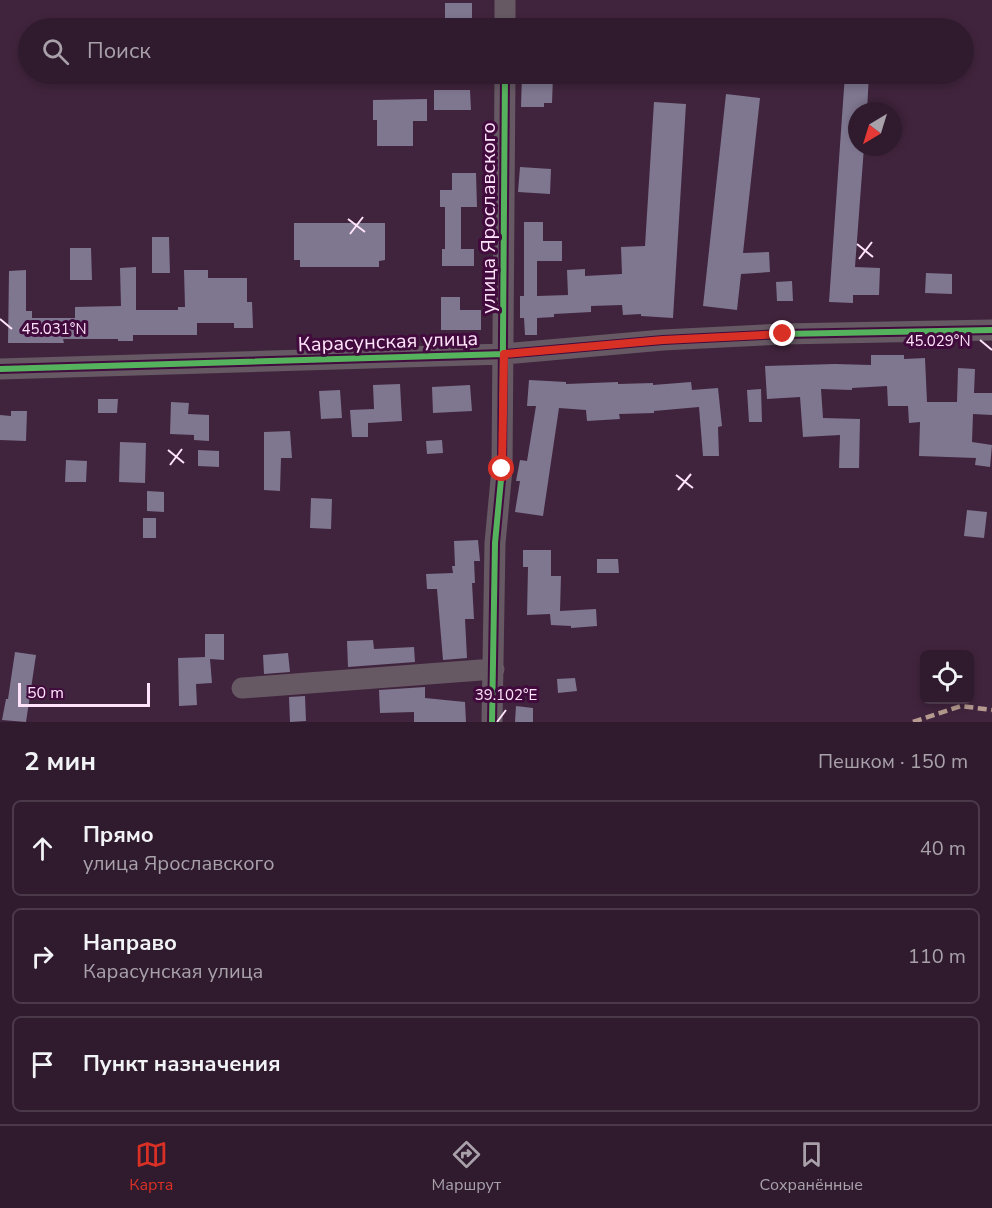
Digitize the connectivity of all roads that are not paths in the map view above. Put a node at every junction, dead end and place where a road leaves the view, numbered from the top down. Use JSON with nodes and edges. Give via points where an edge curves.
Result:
{"nodes":[{"id":1,"x":505,"y":0,"type":"edge"},
{"id":2,"x":505,"y":18,"type":"edge"},
{"id":3,"x":505,"y":84,"type":"edge"},
{"id":4,"x":992,"y":330,"type":"edge"},
{"id":5,"x":504,"y":354,"type":"junction"},
{"id":6,"x":0,"y":369,"type":"edge"},
{"id":7,"x":494,"y":669,"type":"junction"},
{"id":8,"x":242,"y":688,"type":"dead end"},
{"id":9,"x":492,"y":722,"type":"edge"}],
"edges":[{"from":1,"to":2,"type":"street"},
{"from":3,"to":5,"type":"street","name":"улица Ярославского"},
{"from":4,"to":5,"type":"street","name":"Карасунская улица","via":[[783,334]]},
{"from":5,"to":6,"type":"street","name":"Карасунская улица"},
{"from":5,"to":7,"type":"street","name":"улица Ярославского"},
{"from":7,"to":8,"type":"street"},
{"from":7,"to":9,"type":"street","name":"улица Ярославского"}]}
